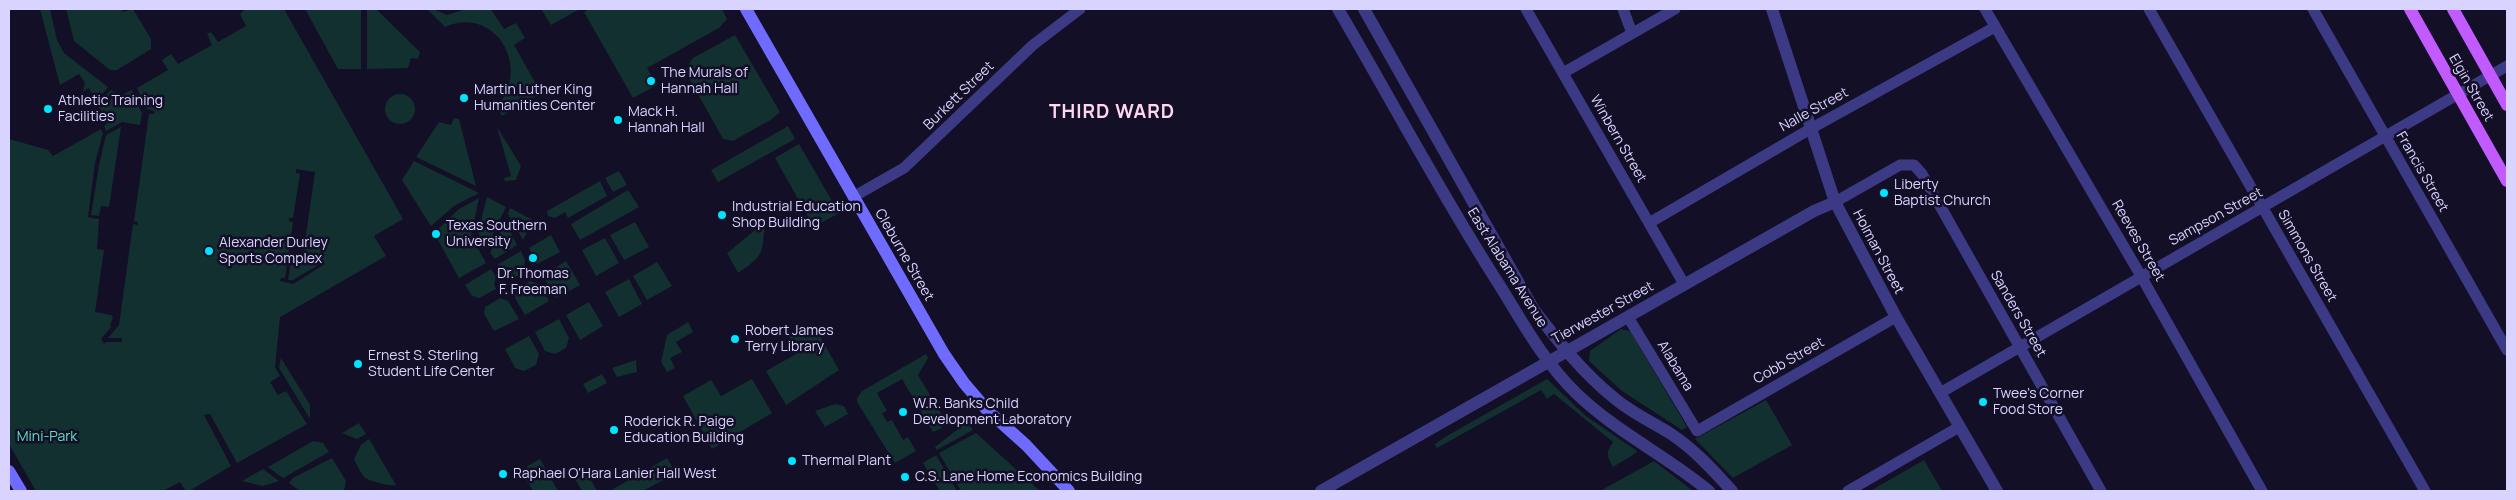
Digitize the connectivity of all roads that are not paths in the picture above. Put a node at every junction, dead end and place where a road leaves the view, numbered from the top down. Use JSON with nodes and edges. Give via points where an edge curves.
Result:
{"nodes":[{"id":1,"x":746,"y":9,"type":"edge"},
{"id":2,"x":1080,"y":9,"type":"edge"},
{"id":3,"x":1338,"y":9,"type":"edge"},
{"id":4,"x":1364,"y":9,"type":"edge"},
{"id":5,"x":1526,"y":9,"type":"edge"},
{"id":6,"x":1623,"y":9,"type":"edge"},
{"id":7,"x":1675,"y":9,"type":"edge"},
{"id":8,"x":1772,"y":9,"type":"edge"},
{"id":9,"x":1984,"y":9,"type":"edge"},
{"id":10,"x":2149,"y":9,"type":"edge"},
{"id":11,"x":2313,"y":9,"type":"edge"},
{"id":12,"x":2410,"y":9,"type":"edge"},
{"id":13,"x":2453,"y":9,"type":"edge"},
{"id":14,"x":1995,"y":27,"type":"junction"},
{"id":15,"x":1632,"y":33,"type":"junction"},
{"id":16,"x":2507,"y":66,"type":"edge"},
{"id":17,"x":1563,"y":73,"type":"junction"},
{"id":18,"x":2490,"y":76,"type":"junction"},
{"id":19,"x":2457,"y":95,"type":"junction"},
{"id":20,"x":2507,"y":105,"type":"edge"},
{"id":21,"x":1812,"y":128,"type":"junction"},
{"id":22,"x":2385,"y":137,"type":"junction"},
{"id":23,"x":1900,"y":164,"type":"joint"},
{"id":24,"x":2507,"y":181,"type":"edge"},
{"id":25,"x":853,"y":197,"type":"junction"},
{"id":26,"x":1835,"y":202,"type":"junction"},
{"id":27,"x":2262,"y":208,"type":"junction"},
{"id":28,"x":1649,"y":223,"type":"junction"},
{"id":29,"x":2141,"y":276,"type":"junction"},
{"id":30,"x":1684,"y":284,"type":"junction"},
{"id":31,"x":1628,"y":317,"type":"junction"},
{"id":32,"x":1896,"y":317,"type":"junction"},
{"id":33,"x":2019,"y":346,"type":"junction"},
{"id":34,"x":2507,"y":350,"type":"edge"},
{"id":35,"x":1566,"y":351,"type":"junction"},
{"id":36,"x":1548,"y":361,"type":"junction"},
{"id":37,"x":1940,"y":393,"type":"junction"},
{"id":38,"x":1959,"y":427,"type":"junction"},
{"id":39,"x":1697,"y":431,"type":"joint"},
{"id":40,"x":9,"y":471,"type":"edge"},
{"id":41,"x":21,"y":491,"type":"edge"},
{"id":42,"x":1069,"y":491,"type":"edge"},
{"id":43,"x":1321,"y":491,"type":"edge"},
{"id":44,"x":1709,"y":491,"type":"edge"},
{"id":45,"x":1732,"y":491,"type":"edge"},
{"id":46,"x":1848,"y":491,"type":"edge"},
{"id":47,"x":1997,"y":491,"type":"edge"},
{"id":48,"x":2101,"y":491,"type":"edge"},
{"id":49,"x":2262,"y":491,"type":"edge"},
{"id":50,"x":2425,"y":491,"type":"edge"}],
"edges":[{"from":1,"to":25,"type":"main road","name":"Cleburne Street"},
{"from":2,"to":25,"type":"street","name":"Burkett Street","via":[[1033,45],[904,168]]},
{"from":3,"to":36,"type":"street","name":"East Alabama Avenue","via":[[1474,245]]},
{"from":4,"to":35,"type":"street","name":"East Alabama Avenue","via":[[1534,310]]},
{"from":5,"to":17,"type":"street","name":"Winbern Street"},
{"from":6,"to":15,"type":"street"},
{"from":7,"to":15,"type":"street"},
{"from":8,"to":21,"type":"street","name":"Holman Street"},
{"from":9,"to":14,"type":"street","name":"Reeves Street"},
{"from":10,"to":27,"type":"street","name":"Simmons Street"},
{"from":11,"to":22,"type":"street","name":"Francis Street"},
{"from":12,"to":19,"type":"main road","name":"Elgin Street"},
{"from":13,"to":18,"type":"main road","name":"Elgin Street"},
{"from":14,"to":21,"type":"street","name":"Nalle Street"},
{"from":14,"to":29,"type":"street","name":"Reeves Street"},
{"from":15,"to":17,"type":"street"},
{"from":16,"to":18,"type":"street","name":"Sampson Street"},
{"from":17,"to":28,"type":"street","name":"Winbern Street"},
{"from":18,"to":19,"type":"street","name":"Sampson Street"},
{"from":18,"to":20,"type":"main road","name":"Elgin Street"},
{"from":19,"to":22,"type":"street","name":"Sampson Street"},
{"from":19,"to":24,"type":"main road","name":"Elgin Street"},
{"from":21,"to":26,"type":"street","name":"Holman Street"},
{"from":21,"to":28,"type":"street","name":"Nalle Street"},
{"from":22,"to":27,"type":"street","name":"Sampson Street"},
{"from":22,"to":34,"type":"street","name":"Francis Street"},
{"from":23,"to":26,"type":"street","name":"Tierwester Street"},
{"from":23,"to":33,"type":"street","name":"Sanders Street","via":[[1914,165],[1922,174]]},
{"from":25,"to":42,"type":"main road","name":"Cleburne Street","via":[[926,326],[964,383]]},
{"from":26,"to":30,"type":"street","name":"Tierwester Street","via":[[1814,210]]},
{"from":26,"to":32,"type":"street","name":"Holman Street"},
{"from":27,"to":29,"type":"street","name":"Sampson Street"},
{"from":27,"to":50,"type":"street","name":"Simmons Street"},
{"from":28,"to":30,"type":"street","name":"Winbern Street"},
{"from":29,"to":33,"type":"street","name":"Sampson Street"},
{"from":29,"to":49,"type":"street","name":"Reeves Street"},
{"from":30,"to":31,"type":"street","name":"Tierwester Street"},
{"from":31,"to":35,"type":"street","name":"Tierwester Street"},
{"from":31,"to":39,"type":"street","name":"Alabama"},
{"from":32,"to":37,"type":"street","name":"Holman Street"},
{"from":32,"to":39,"type":"street","name":"Cobb Street"},
{"from":33,"to":37,"type":"street","name":"Sampson Street"},
{"from":33,"to":48,"type":"street","name":"Sanders Street"},
{"from":35,"to":36,"type":"street","name":"Tierwester Street"},
{"from":35,"to":45,"type":"street","name":"East Alabama Avenue","via":[[1614,399],[1672,435]]},
{"from":36,"to":43,"type":"street","name":"Tierwester Street"},
{"from":36,"to":44,"type":"street","name":"East Alabama Avenue","via":[[1593,408]]},
{"from":37,"to":38,"type":"street","name":"Holman Street"},
{"from":38,"to":46,"type":"street"},
{"from":38,"to":47,"type":"street","name":"Holman Street"},
{"from":40,"to":41,"type":"main road"}]}
